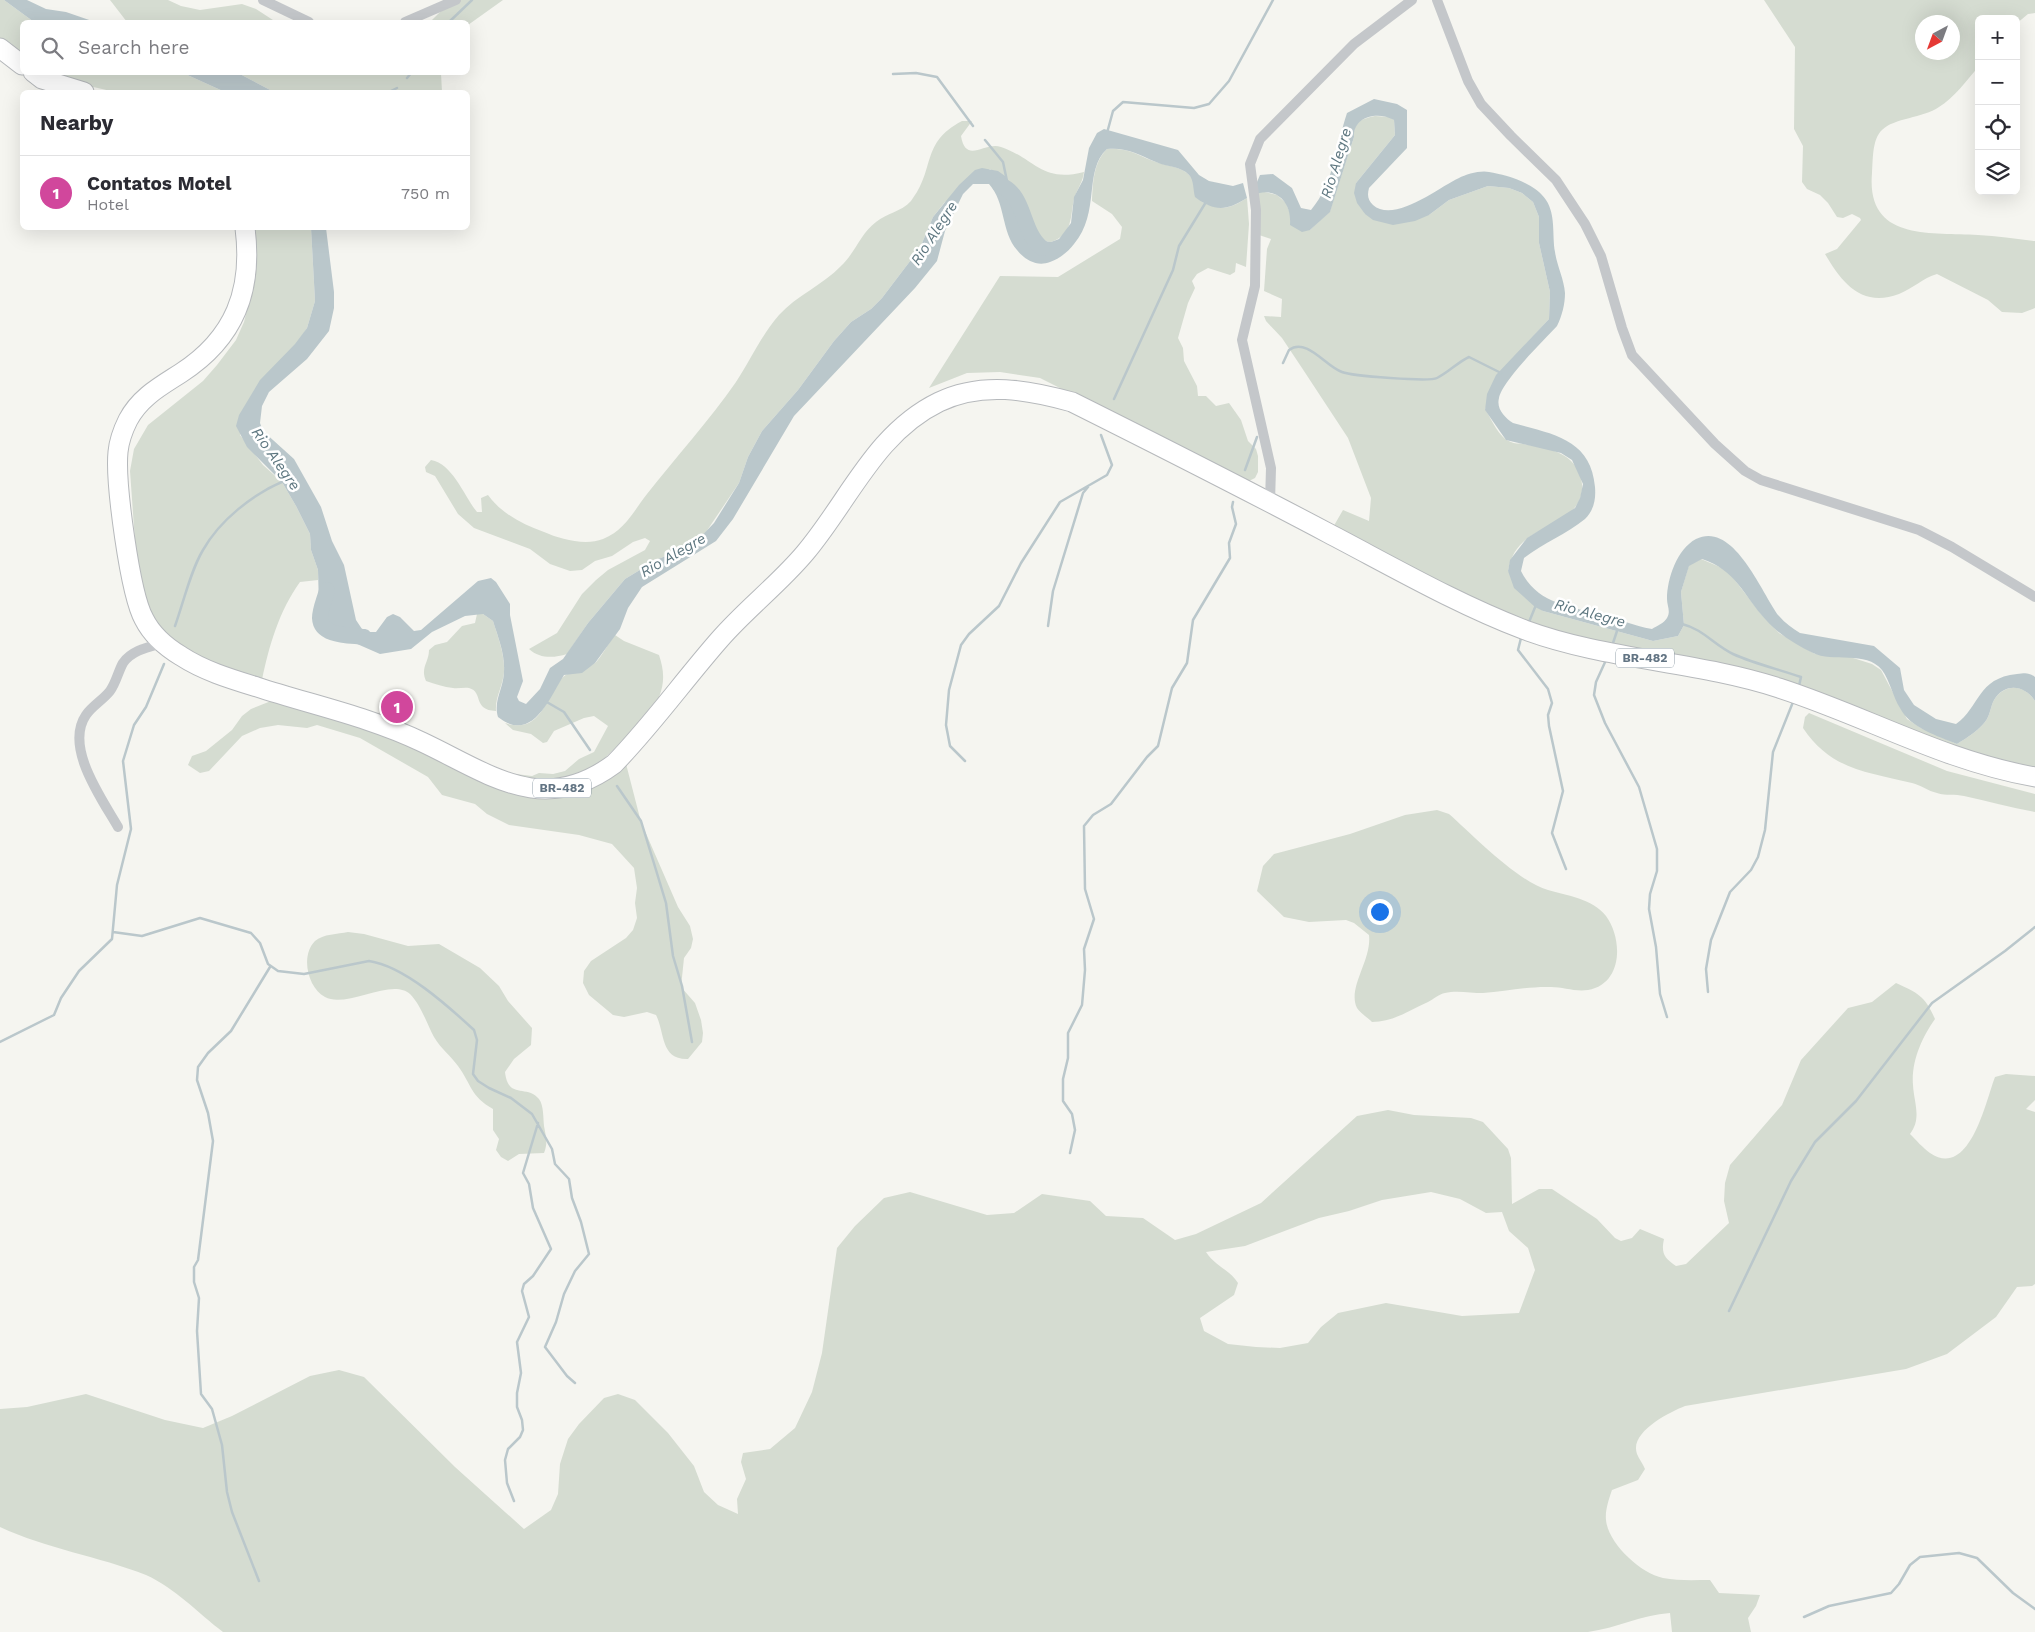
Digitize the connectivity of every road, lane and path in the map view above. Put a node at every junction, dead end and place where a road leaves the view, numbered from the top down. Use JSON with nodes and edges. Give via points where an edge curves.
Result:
{"nodes":[{"id":1,"x":262,"y":0,"type":"edge"},
{"id":2,"x":456,"y":0,"type":"edge"},
{"id":3,"x":1412,"y":0,"type":"edge"},
{"id":4,"x":1437,"y":0,"type":"edge"},
{"id":5,"x":305,"y":20,"type":"edge"},
{"id":6,"x":410,"y":20,"type":"edge"},
{"id":7,"x":0,"y":48,"type":"edge"},
{"id":8,"x":20,"y":63,"type":"edge"},
{"id":9,"x":37,"y":75,"type":"edge"},
{"id":10,"x":78,"y":90,"type":"edge"},
{"id":11,"x":245,"y":230,"type":"edge"},
{"id":12,"x":1270,"y":502,"type":"junction"},
{"id":13,"x":2035,"y":597,"type":"edge"},
{"id":14,"x":163,"y":643,"type":"junction"},
{"id":15,"x":2035,"y":777,"type":"edge"},
{"id":16,"x":118,"y":827,"type":"dead end"}],
"edges":[{"from":1,"to":5,"type":"street"},
{"from":2,"to":6,"type":"street"},
{"from":3,"to":12,"type":"street","via":[[1354,44],[1260,139],[1250,164],[1254,194],[1254,286],[1242,340],[1271,468]]},
{"from":4,"to":13,"type":"street","via":[[1464,73],[1480,104],[1556,180],[1585,224],[1601,256],[1632,355],[1715,444],[1761,480],[1919,530]]},
{"from":7,"to":8,"type":"highway"},
{"from":9,"to":10,"type":"highway"},
{"from":11,"to":14,"type":"highway","number":"BR-482","via":[[247,268],[244,290],[230,324],[221,339],[200,360],[137,405],[122,432],[118,452],[121,504],[134,591],[143,618]]},
{"from":12,"to":14,"type":"highway","number":"BR-482","via":[[1072,402],[1009,388],[983,390],[941,401],[907,420],[889,438],[804,554],[719,640],[614,764],[596,777],[558,788],[536,789],[505,783],[399,731],[203,668]]},
{"from":12,"to":15,"type":"highway","number":"BR-482","via":[[1427,585],[1526,630],[1594,649],[1728,674],[1779,688],[1953,756]]},
{"from":14,"to":16,"type":"street","via":[[128,657],[111,690],[90,710],[82,723],[79,736],[81,752],[91,781]]}]}
